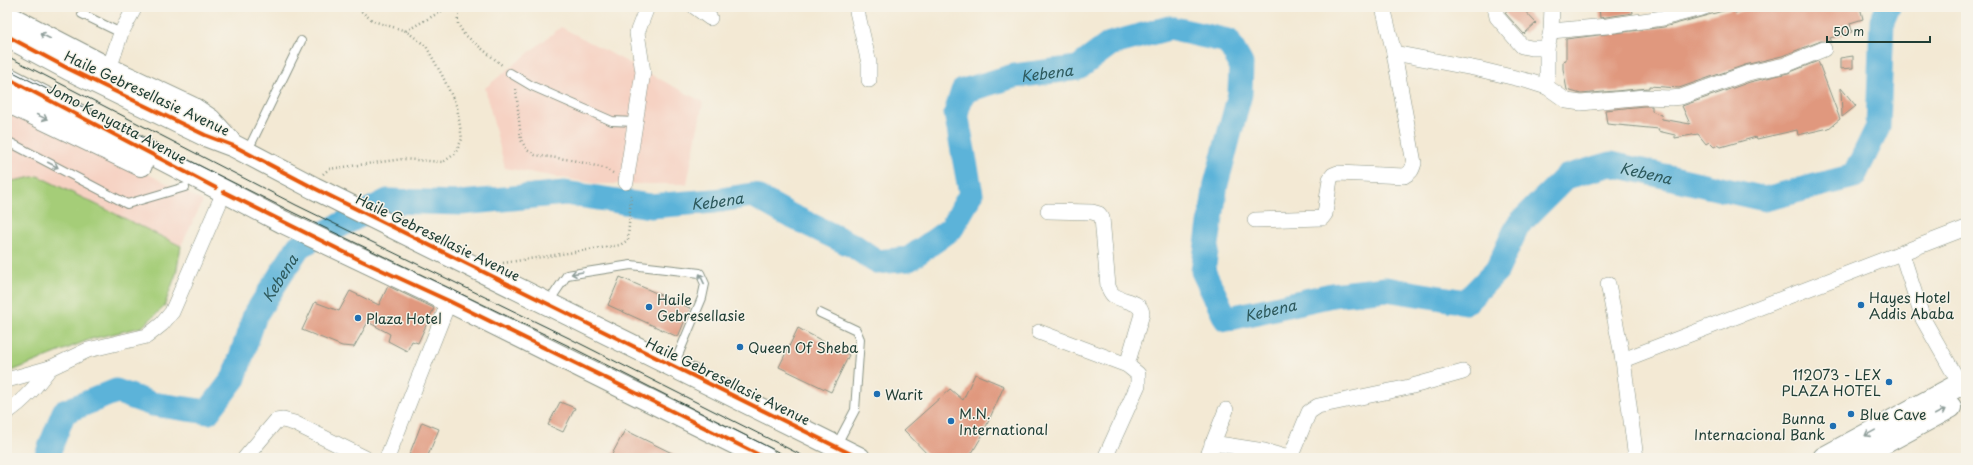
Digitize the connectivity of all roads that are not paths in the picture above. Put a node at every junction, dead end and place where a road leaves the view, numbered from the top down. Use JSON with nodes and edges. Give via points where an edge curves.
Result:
{"nodes":[{"id":1,"x":135,"y":7,"type":"edge"},
{"id":2,"x":647,"y":7,"type":"edge"},
{"id":3,"x":695,"y":7,"type":"edge"},
{"id":4,"x":856,"y":7,"type":"edge"},
{"id":5,"x":1383,"y":7,"type":"edge"},
{"id":6,"x":1495,"y":7,"type":"edge"},
{"id":7,"x":1552,"y":7,"type":"edge"},
{"id":8,"x":1705,"y":7,"type":"edge"},
{"id":9,"x":82,"y":14,"type":"dead end"},
{"id":10,"x":7,"y":16,"type":"edge"},
{"id":11,"x":710,"y":18,"type":"dead end"},
{"id":12,"x":1551,"y":30,"type":"junction"},
{"id":13,"x":121,"y":33,"type":"junction"},
{"id":14,"x":7,"y":36,"type":"edge"},
{"id":15,"x":301,"y":41,"type":"dead end"},
{"id":16,"x":1547,"y":48,"type":"junction"},
{"id":17,"x":1824,"y":49,"type":"dead end"},
{"id":18,"x":1394,"y":53,"type":"junction"},
{"id":19,"x":109,"y":69,"type":"junction"},
{"id":20,"x":510,"y":73,"type":"road end"},
{"id":21,"x":7,"y":78,"type":"edge"},
{"id":22,"x":869,"y":80,"type":"dead end"},
{"id":23,"x":1547,"y":87,"type":"junction"},
{"id":24,"x":7,"y":100,"type":"edge"},
{"id":25,"x":634,"y":122,"type":"junction"},
{"id":26,"x":7,"y":139,"type":"edge"},
{"id":27,"x":240,"y":149,"type":"junction"},
{"id":28,"x":185,"y":187,"type":"junction"},
{"id":29,"x":629,"y":188,"type":"road end"},
{"id":30,"x":220,"y":190,"type":"junction"},
{"id":31,"x":1048,"y":211,"type":"dead end"},
{"id":32,"x":1255,"y":220,"type":"dead end"},
{"id":33,"x":1966,"y":228,"type":"edge"},
{"id":34,"x":1902,"y":254,"type":"junction"},
{"id":35,"x":1608,"y":284,"type":"dead end"},
{"id":36,"x":449,"y":301,"type":"junction"},
{"id":37,"x":548,"y":304,"type":"junction"},
{"id":38,"x":820,"y":313,"type":"dead end"},
{"id":39,"x":1039,"y":332,"type":"dead end"},
{"id":40,"x":1622,"y":360,"type":"junction"},
{"id":41,"x":1127,"y":365,"type":"junction"},
{"id":42,"x":673,"y":367,"type":"junction"},
{"id":43,"x":50,"y":368,"type":"junction"},
{"id":44,"x":1463,"y":372,"type":"dead end"},
{"id":45,"x":7,"y":380,"type":"edge"},
{"id":46,"x":1964,"y":388,"type":"edge"},
{"id":47,"x":1226,"y":410,"type":"dead end"},
{"id":48,"x":7,"y":412,"type":"edge"},
{"id":49,"x":1212,"y":443,"type":"junction"},
{"id":50,"x":836,"y":446,"type":"junction"},
{"id":51,"x":245,"y":458,"type":"edge"},
{"id":52,"x":365,"y":458,"type":"edge"},
{"id":53,"x":387,"y":458,"type":"edge"},
{"id":54,"x":765,"y":458,"type":"edge"},
{"id":55,"x":859,"y":458,"type":"edge"},
{"id":56,"x":1105,"y":458,"type":"edge"},
{"id":57,"x":1207,"y":458,"type":"edge"},
{"id":58,"x":1289,"y":458,"type":"edge"},
{"id":59,"x":1636,"y":458,"type":"edge"},
{"id":60,"x":1824,"y":458,"type":"edge"},
{"id":61,"x":1856,"y":458,"type":"edge"}],
"edges":[{"from":1,"to":13,"type":"street"},
{"from":2,"to":25,"type":"street","via":[[637,33],[643,72]]},
{"from":3,"to":11,"type":"street"},
{"from":4,"to":22,"type":"street","via":[[869,63]]},
{"from":5,"to":18,"type":"street"},
{"from":6,"to":16,"type":"street","via":[[1497,17],[1522,46]]},
{"from":7,"to":12,"type":"street"},
{"from":8,"to":12,"type":"street","via":[[1663,18]]},
{"from":9,"to":13,"type":"lane"},
{"from":19,"to":10,"type":"main road","name":"Haile Gebresellasie Avenue","one_way":true},
{"from":12,"to":16,"type":"street"},
{"from":13,"to":19,"type":"street"},
{"from":14,"to":27,"type":"main road","name":"Haile Gebresellasie Avenue","via":[[205,135]]},
{"from":15,"to":27,"type":"lane"},
{"from":16,"to":23,"type":"street"},
{"from":17,"to":23,"type":"street","via":[[1785,65],[1748,73],[1671,98],[1644,97],[1581,103],[1567,101]]},
{"from":18,"to":23,"type":"street","via":[[1478,69]]},
{"from":18,"to":32,"type":"street","via":[[1414,163],[1410,173],[1404,176],[1338,173],[1330,179],[1325,214],[1322,218]]},
{"from":19,"to":27,"type":"main road","name":"Haile Gebresellasie Avenue","via":[[192,108],[210,120]]},
{"from":20,"to":25,"type":"lane","via":[[532,86],[612,121]]},
{"from":21,"to":30,"type":"main road","name":"Jomo Kenyatta Avenue"},
{"from":24,"to":28,"type":"main road","one_way":true},
{"from":25,"to":29,"type":"street"},
{"from":26,"to":28,"type":"lane","one_way":true,"via":[[127,204]]},
{"from":27,"to":37,"type":"main road","name":"Haile Gebresellasie Avenue","via":[[311,187]]},
{"from":28,"to":30,"type":"main road"},
{"from":30,"to":36,"type":"main road","name":"Jomo Kenyatta Avenue"},
{"from":30,"to":43,"type":"street","via":[[172,312],[162,324],[147,336],[88,350]]},
{"from":31,"to":41,"type":"street","via":[[1092,212],[1102,218],[1108,286],[1113,295],[1139,306],[1142,310]]},
{"from":33,"to":34,"type":"street"},
{"from":34,"to":40,"type":"street"},
{"from":34,"to":46,"type":"street","via":[[1923,319]]},
{"from":35,"to":40,"type":"street"},
{"from":36,"to":53,"type":"street"},
{"from":36,"to":54,"type":"main road"},
{"from":37,"to":42,"type":"main road","name":"Haile Gebresellasie Avenue"},
{"from":42,"to":37,"type":"lane","one_way":true,"via":[[702,298],[705,284],[700,273],[631,265],[567,275]]},
{"from":38,"to":50,"type":"lane","via":[[856,330],[860,339],[855,410]]},
{"from":39,"to":41,"type":"street"},
{"from":40,"to":59,"type":"street"},
{"from":41,"to":56,"type":"street","via":[[1138,374],[1138,385]]},
{"from":42,"to":50,"type":"main road","name":"Haile Gebresellasie Avenue"},
{"from":43,"to":45,"type":"street"},
{"from":43,"to":48,"type":"street","via":[[22,402]]},
{"from":44,"to":58,"type":"street","via":[[1409,387],[1318,406],[1309,412]]},
{"from":46,"to":60,"type":"main road","one_way":true},
{"from":61,"to":46,"type":"main road","one_way":true},
{"from":47,"to":49,"type":"street"},
{"from":49,"to":57,"type":"street"},
{"from":49,"to":58,"type":"street","via":[[1264,451]]},
{"from":50,"to":55,"type":"main road","name":"Haile Gebresellasie Avenue"},
{"from":51,"to":52,"type":"street","via":[[276,421],[283,420]]}]}
